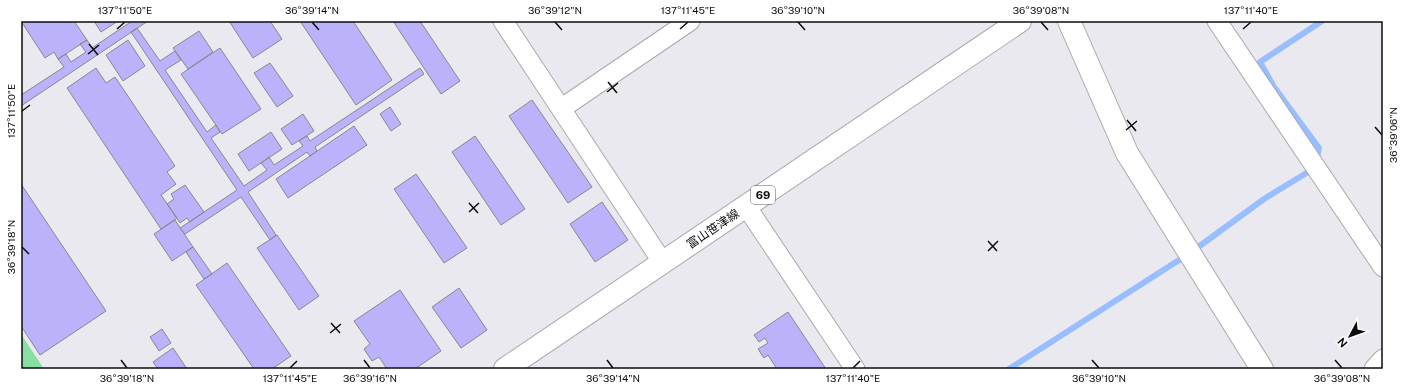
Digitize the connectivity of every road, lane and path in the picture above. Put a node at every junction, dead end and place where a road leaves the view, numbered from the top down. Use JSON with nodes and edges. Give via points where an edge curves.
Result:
{"nodes":[{"id":1,"x":503,"y":21,"type":"edge"},
{"id":2,"x":690,"y":21,"type":"edge"},
{"id":3,"x":1020,"y":21,"type":"edge"},
{"id":4,"x":1069,"y":21,"type":"edge"},
{"id":5,"x":1216,"y":21,"type":"edge"},
{"id":6,"x":562,"y":108,"type":"junction"},
{"id":7,"x":746,"y":206,"type":"junction"},
{"id":8,"x":663,"y":263,"type":"junction"},
{"id":9,"x":1383,"y":267,"type":"edge"},
{"id":10,"x":1383,"y":359,"type":"edge"},
{"id":11,"x":505,"y":369,"type":"edge"},
{"id":12,"x":855,"y":369,"type":"edge"},
{"id":13,"x":1262,"y":369,"type":"edge"},
{"id":14,"x":1374,"y":369,"type":"edge"}],
"edges":[{"from":1,"to":6,"type":"street"},
{"from":2,"to":6,"type":"street"},
{"from":3,"to":7,"type":"main road","name":"富山笹津線","number":"69"},
{"from":4,"to":13,"type":"main road","via":[[1127,153]]},
{"from":5,"to":9,"type":"street"},
{"from":6,"to":8,"type":"street"},
{"from":7,"to":8,"type":"main road","name":"富山笹津線","number":"69"},
{"from":7,"to":12,"type":"street"},
{"from":8,"to":11,"type":"main road","name":"富山笹津線","number":"69"},
{"from":10,"to":14,"type":"street"}]}
